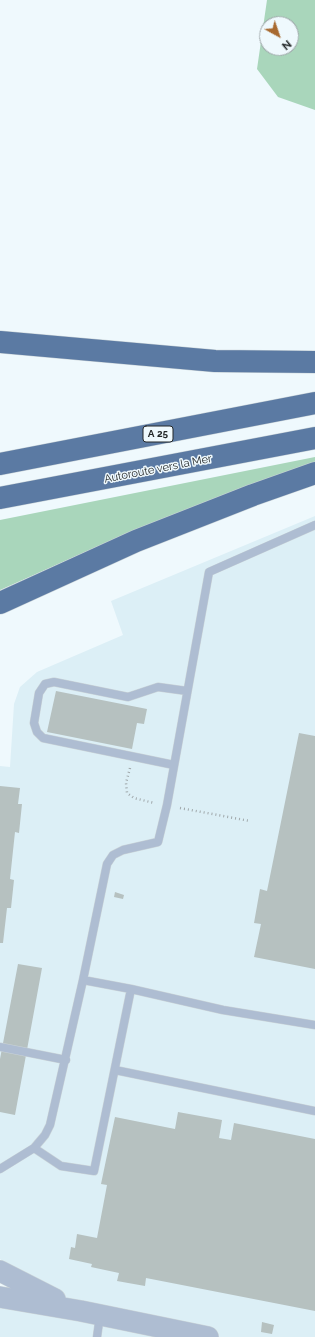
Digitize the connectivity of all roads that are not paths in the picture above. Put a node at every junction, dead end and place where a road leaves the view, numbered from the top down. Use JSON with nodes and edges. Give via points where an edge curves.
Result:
{"nodes":[{"id":1,"x":0,"y":342,"type":"edge"},
{"id":2,"x":315,"y":362,"type":"edge"},
{"id":3,"x":315,"y":403,"type":"edge"},
{"id":4,"x":315,"y":438,"type":"edge"},
{"id":5,"x":0,"y":464,"type":"edge"},
{"id":6,"x":315,"y":473,"type":"edge"},
{"id":7,"x":0,"y":498,"type":"edge"},
{"id":8,"x":315,"y":525,"type":"edge"},
{"id":9,"x":0,"y":603,"type":"edge"},
{"id":10,"x":187,"y":691,"type":"junction"},
{"id":11,"x":174,"y":765,"type":"junction"},
{"id":12,"x":83,"y":980,"type":"junction"},
{"id":13,"x":131,"y":989,"type":"junction"},
{"id":14,"x":315,"y":1025,"type":"edge"},
{"id":15,"x":0,"y":1047,"type":"edge"},
{"id":16,"x":66,"y":1060,"type":"junction"},
{"id":17,"x":115,"y":1070,"type":"junction"},
{"id":18,"x":315,"y":1111,"type":"edge"},
{"id":19,"x":34,"y":1148,"type":"junction"},
{"id":20,"x":0,"y":1169,"type":"edge"},
{"id":21,"x":0,"y":1271,"type":"edge"},
{"id":22,"x":0,"y":1297,"type":"edge"},
{"id":23,"x":91,"y":1313,"type":"junction"},
{"id":24,"x":96,"y":1337,"type":"edge"},
{"id":25,"x":208,"y":1337,"type":"edge"}],
"edges":[{"from":1,"to":2,"type":"highway","via":[[215,361]]},
{"from":3,"to":5,"type":"highway","number":"A 25"},
{"from":4,"to":7,"type":"highway","name":"Autoroute vers la Mer"},
{"from":6,"to":9,"type":"highway","via":[[253,494],[136,541]]},
{"from":8,"to":10,"type":"lane","via":[[209,572]]},
{"from":10,"to":11,"type":"lane"},
{"from":10,"to":11,"type":"lane","via":[[158,687],[128,697],[59,682],[45,684],[39,693],[34,723],[37,732],[43,738]]},
{"from":11,"to":12,"type":"lane","via":[[158,842],[123,850],[113,855],[106,864]]},
{"from":12,"to":13,"type":"lane"},
{"from":12,"to":16,"type":"lane"},
{"from":13,"to":14,"type":"lane","via":[[223,1010]]},
{"from":13,"to":17,"type":"lane"},
{"from":15,"to":16,"type":"lane"},
{"from":16,"to":19,"type":"lane","via":[[50,1125]]},
{"from":17,"to":18,"type":"lane"},
{"from":17,"to":19,"type":"lane","via":[[94,1171],[61,1166]]},
{"from":19,"to":20,"type":"lane"},
{"from":21,"to":23,"type":"street","via":[[24,1285]]},
{"from":22,"to":23,"type":"street"},
{"from":23,"to":24,"type":"lane"},
{"from":23,"to":25,"type":"street"}]}
